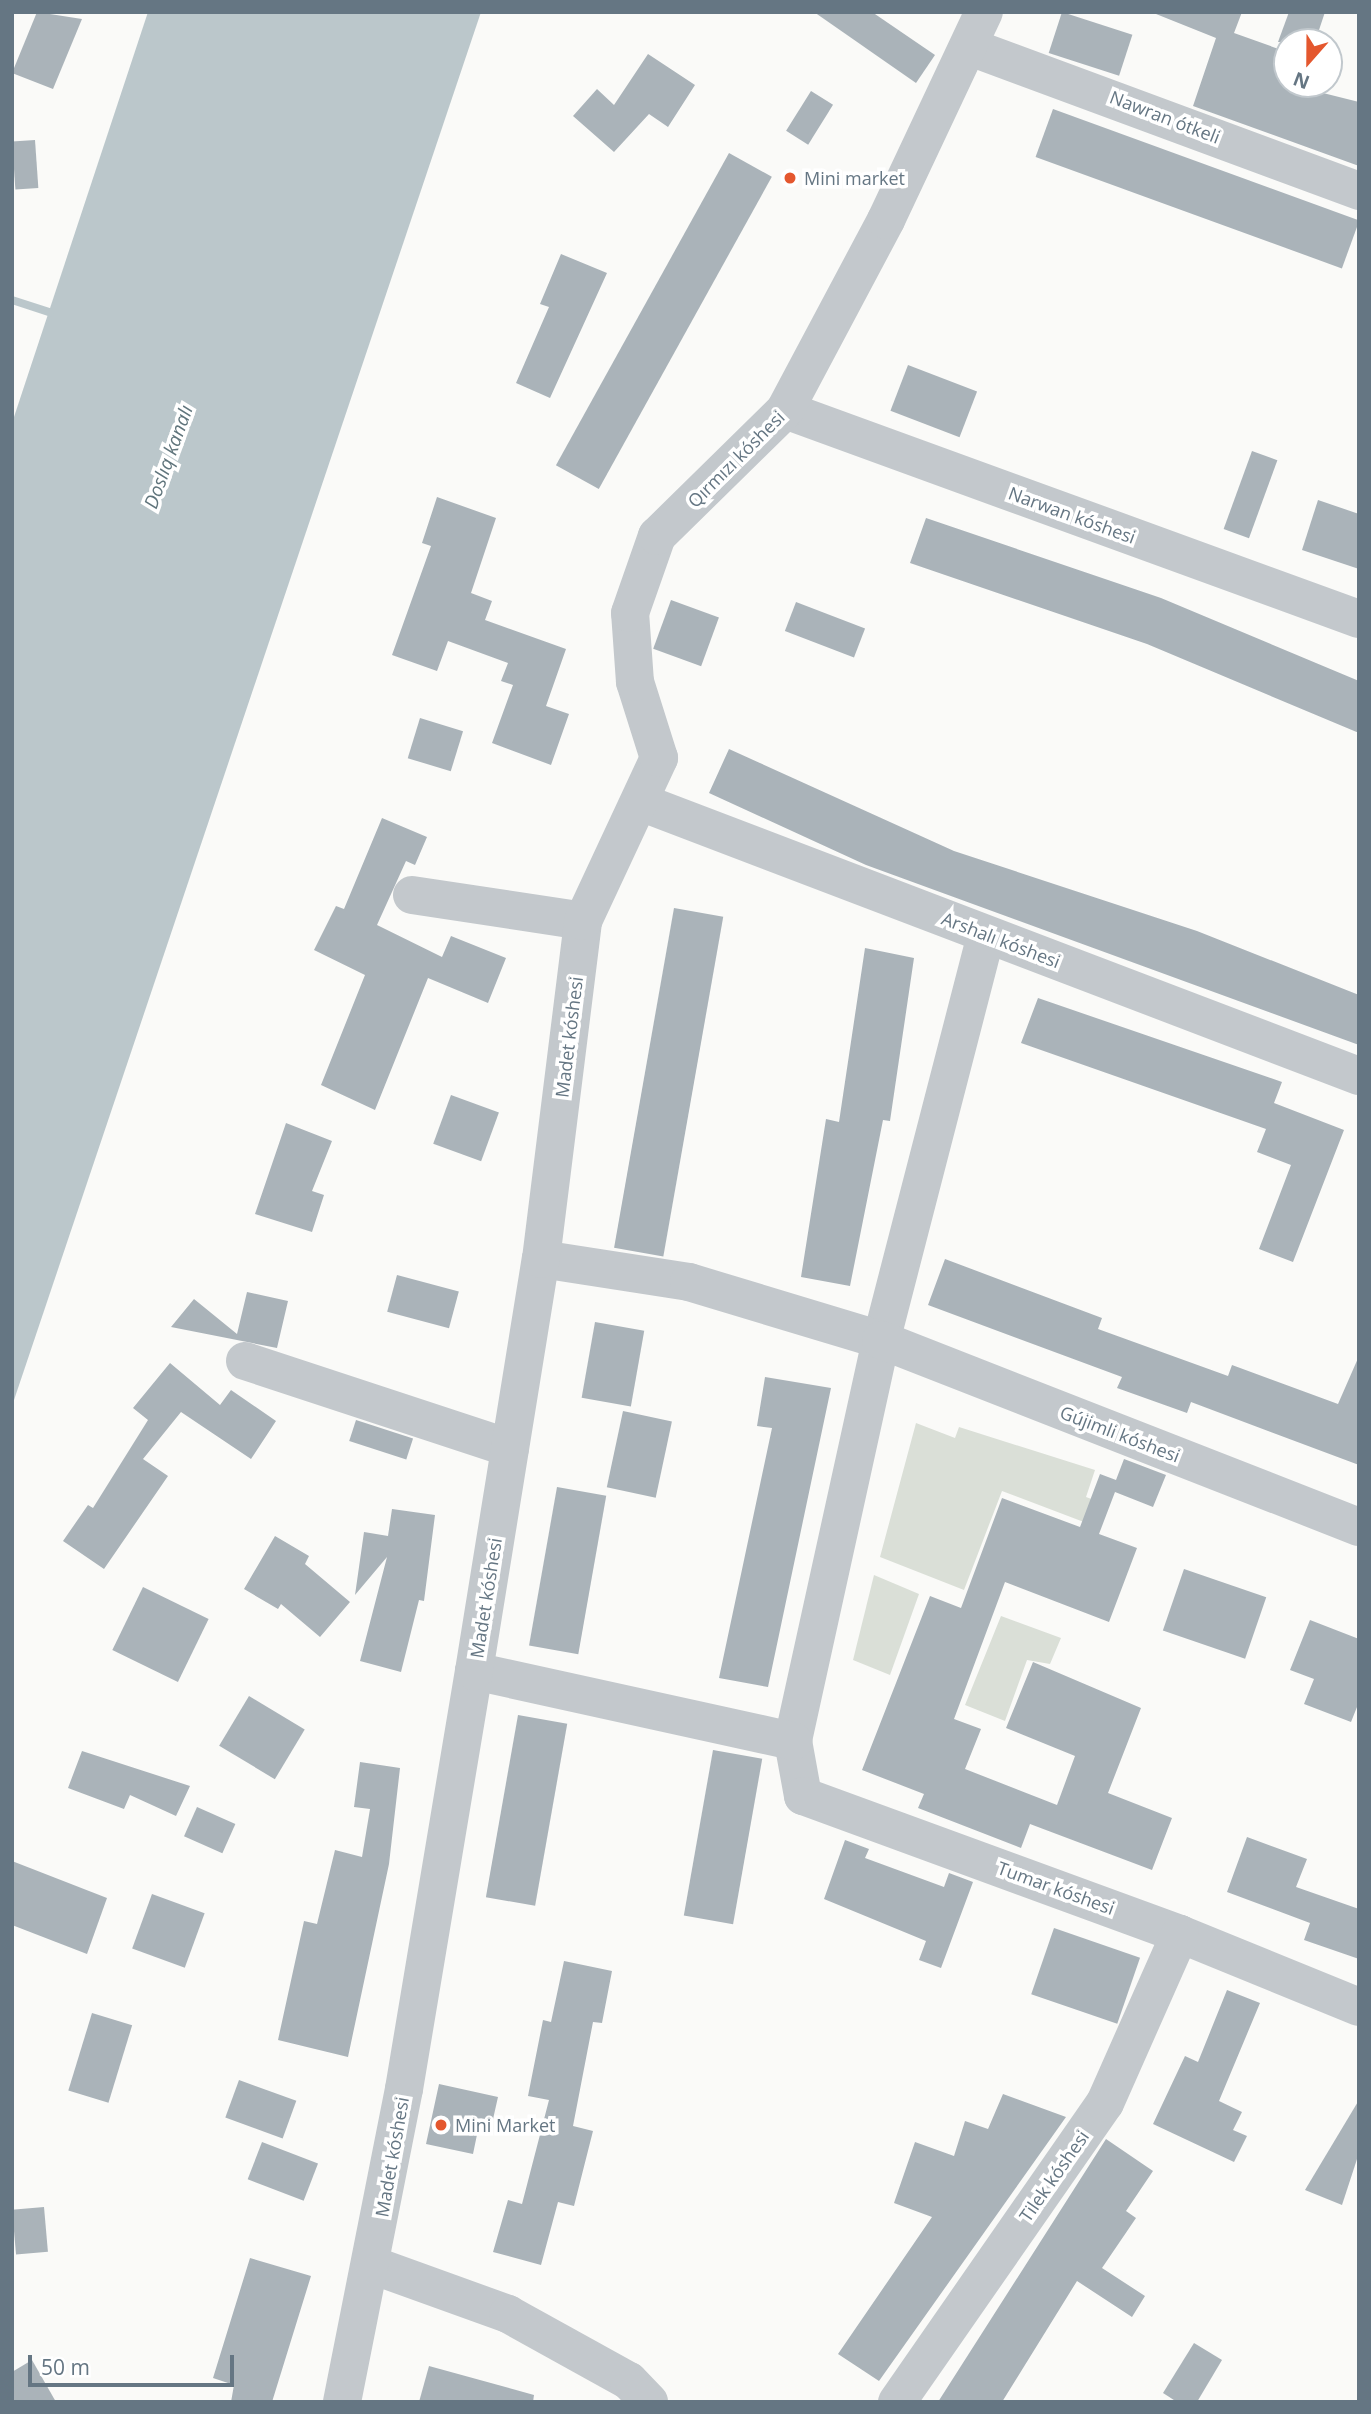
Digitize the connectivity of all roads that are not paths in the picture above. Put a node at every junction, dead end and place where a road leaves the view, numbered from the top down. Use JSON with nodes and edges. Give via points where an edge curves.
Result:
{"nodes":[{"id":1,"x":977,"y":29,"type":"edge"},
{"id":2,"x":1359,"y":191,"type":"edge"},
{"id":3,"x":785,"y":410,"type":"junction"},
{"id":4,"x":1359,"y":619,"type":"edge"},
{"id":5,"x":643,"y":803,"type":"junction"},
{"id":6,"x":412,"y":895,"type":"dead end"},
{"id":7,"x":583,"y":921,"type":"junction"},
{"id":8,"x":986,"y":935,"type":"junction"},
{"id":9,"x":1359,"y":1076,"type":"edge"},
{"id":10,"x":541,"y":1259,"type":"junction"},
{"id":11,"x":881,"y":1340,"type":"junction"},
{"id":12,"x":245,"y":1361,"type":"dead end"},
{"id":13,"x":510,"y":1448,"type":"junction"},
{"id":14,"x":1359,"y":1527,"type":"edge"},
{"id":15,"x":474,"y":1671,"type":"junction"},
{"id":16,"x":793,"y":1741,"type":"junction"},
{"id":17,"x":1180,"y":1934,"type":"junction"},
{"id":18,"x":1359,"y":2007,"type":"edge"},
{"id":19,"x":372,"y":2265,"type":"junction"},
{"id":20,"x":342,"y":2402,"type":"edge"},
{"id":21,"x":649,"y":2402,"type":"edge"},
{"id":22,"x":897,"y":2402,"type":"edge"}],
"edges":[{"from":1,"to":2,"type":"street","name":"Nawran ótkeli"},
{"from":1,"to":3,"type":"street","name":"Qırmızı kóshesi"},
{"from":3,"to":4,"type":"street","name":"Narwan kóshesi"},
{"from":3,"to":5,"type":"street","name":"Qırmızı kóshesi","via":[[657,536],[629,613],[635,682],[659,758]]},
{"from":5,"to":7,"type":"street","name":"Madet kóshesi"},
{"from":5,"to":8,"type":"street","name":"Arshalı kóshesi"},
{"from":6,"to":7,"type":"street"},
{"from":7,"to":10,"type":"street","name":"Madet kóshesi"},
{"from":8,"to":9,"type":"street","name":"Arshalı kóshesi"},
{"from":8,"to":11,"type":"street"},
{"from":10,"to":11,"type":"street","name":"Gújimli kóshesi","via":[[689,1282]]},
{"from":10,"to":13,"type":"street","name":"Madet kóshesi"},
{"from":11,"to":14,"type":"street","name":"Gújimli kóshesi"},
{"from":11,"to":16,"type":"street","name":"Tumar kóshesi"},
{"from":12,"to":13,"type":"street"},
{"from":13,"to":15,"type":"street","name":"Madet kóshesi"},
{"from":15,"to":16,"type":"street"},
{"from":15,"to":19,"type":"street","name":"Madet kóshesi"},
{"from":16,"to":17,"type":"street","name":"Tumar kóshesi","via":[[803,1796]]},
{"from":17,"to":18,"type":"street","name":"Tumar kóshesi"},
{"from":17,"to":22,"type":"street","name":"Tilek kóshesi","via":[[1105,2103]]},
{"from":19,"to":20,"type":"street","name":"Madet kóshesi"},
{"from":19,"to":21,"type":"street","via":[[508,2314],[629,2381]]}]}
